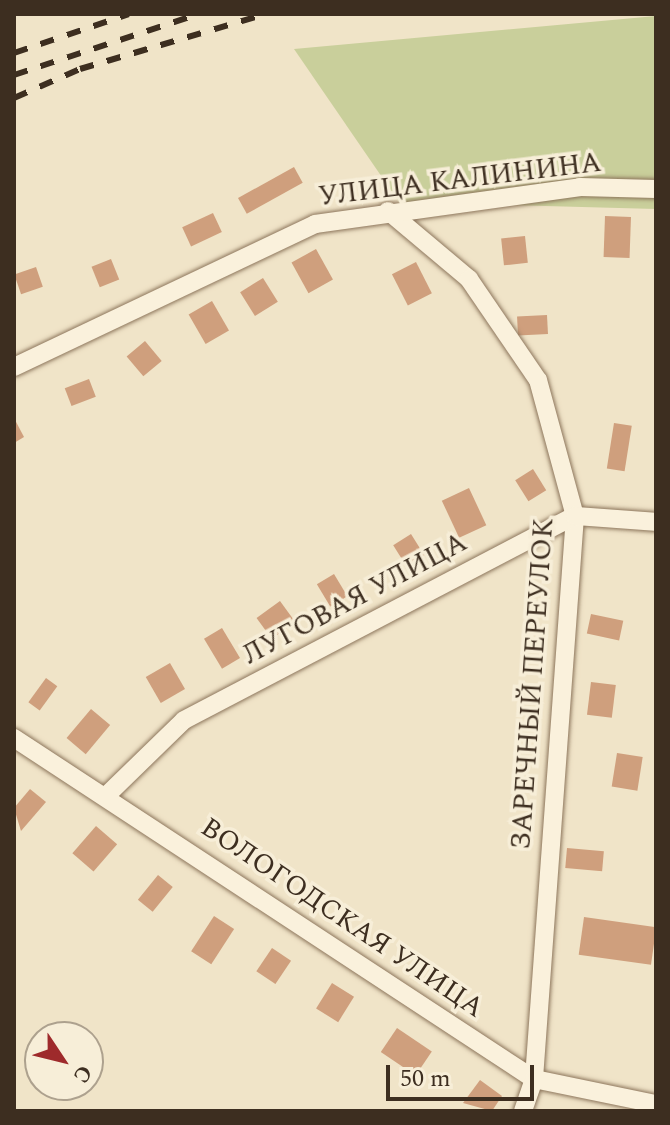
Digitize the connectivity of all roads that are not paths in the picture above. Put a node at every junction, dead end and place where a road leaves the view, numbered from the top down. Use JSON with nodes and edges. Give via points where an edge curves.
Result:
{"nodes":[{"id":1,"x":656,"y":189,"type":"edge"},
{"id":2,"x":388,"y":211,"type":"junction"},
{"id":3,"x":14,"y":367,"type":"edge"},
{"id":4,"x":575,"y":516,"type":"junction"},
{"id":5,"x":656,"y":522,"type":"edge"},
{"id":6,"x":14,"y":738,"type":"edge"},
{"id":7,"x":107,"y":795,"type":"junction"},
{"id":8,"x":534,"y":1079,"type":"junction"},
{"id":9,"x":656,"y":1104,"type":"edge"},
{"id":10,"x":523,"y":1111,"type":"edge"}],
"edges":[{"from":1,"to":2,"type":"street","name":"УЛИЦА КАЛИНИНА","via":[[580,187]]},
{"from":2,"to":3,"type":"street","name":"УЛИЦА КАЛИНИНА","via":[[315,224]]},
{"from":2,"to":4,"type":"street","name":"ЗАРЕЧНЫЙ ПЕРЕУЛОК","via":[[469,279],[538,380]]},
{"from":4,"to":5,"type":"street"},
{"from":4,"to":7,"type":"street","name":"ЛУГОВАЯ УЛИЦА","via":[[184,720]]},
{"from":4,"to":8,"type":"street","name":"ЗАРЕЧНЫЙ ПЕРЕУЛОК"},
{"from":6,"to":7,"type":"street","name":"ВОЛОГОДСКАЯ УЛИЦА"},
{"from":7,"to":8,"type":"street","name":"ВОЛОГОДСКАЯ УЛИЦА"},
{"from":8,"to":9,"type":"street","name":"ВОЛОГОДСКАЯ УЛИЦА"},
{"from":8,"to":10,"type":"street","name":"ЗАРЕЧНЫЙ ПЕРЕУЛОК"}]}
